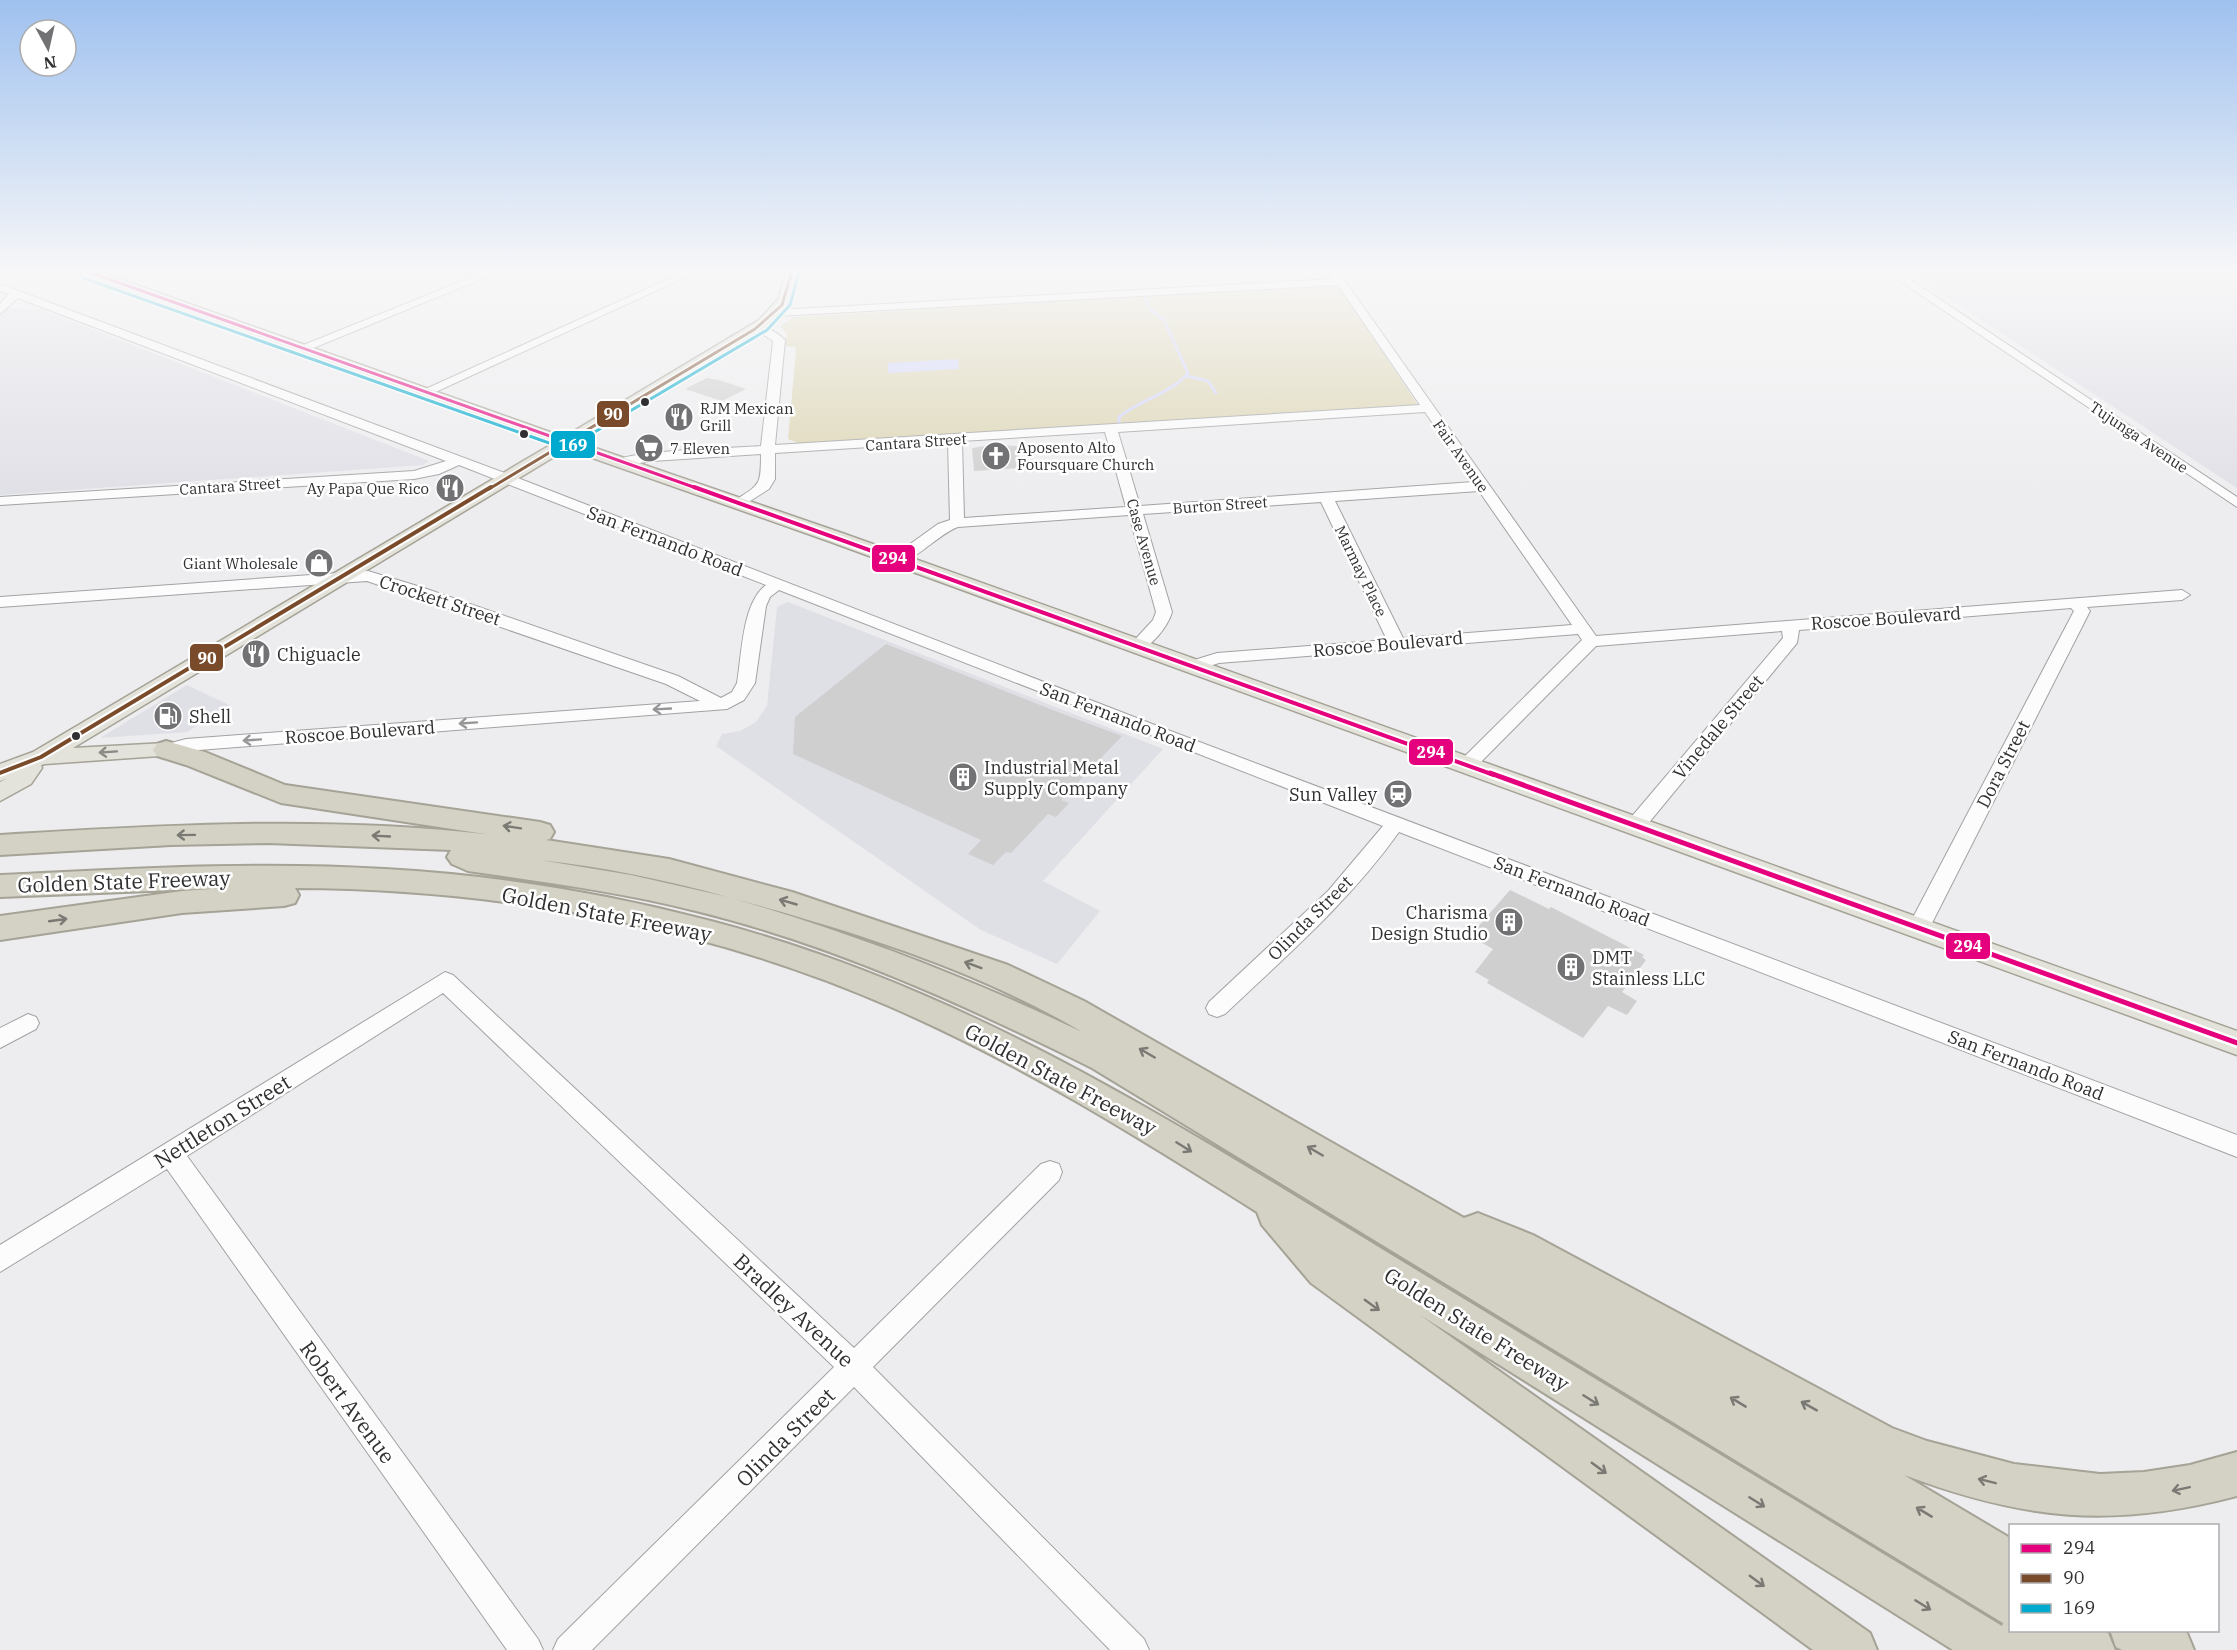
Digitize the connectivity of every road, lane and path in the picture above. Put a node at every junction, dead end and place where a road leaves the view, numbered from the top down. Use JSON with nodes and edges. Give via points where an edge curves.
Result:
{"nodes":[{"id":1,"x":160,"y":348,"type":"edge"},
{"id":2,"x":302,"y":348,"type":"edge"},
{"id":3,"x":523,"y":348,"type":"edge"},
{"id":4,"x":723,"y":348,"type":"edge"},
{"id":5,"x":777,"y":348,"type":"edge"},
{"id":6,"x":1386,"y":348,"type":"edge"},
{"id":7,"x":2005,"y":348,"type":"edge"},
{"id":8,"x":425,"y":392,"type":"junction"},
{"id":9,"x":1427,"y":408,"type":"junction"},
{"id":10,"x":1111,"y":430,"type":"junction"},
{"id":11,"x":955,"y":440,"type":"junction"},
{"id":12,"x":566,"y":442,"type":"junction"},
{"id":13,"x":769,"y":449,"type":"junction"},
{"id":14,"x":457,"y":461,"type":"junction"},
{"id":15,"x":621,"y":462,"type":"junction"},
{"id":16,"x":505,"y":478,"type":"junction"},
{"id":17,"x":1483,"y":486,"type":"junction"},
{"id":18,"x":1326,"y":498,"type":"junction"},
{"id":19,"x":0,"y":501,"type":"edge"},
{"id":20,"x":2237,"y":503,"type":"edge"},
{"id":21,"x":739,"y":504,"type":"junction"},
{"id":22,"x":1135,"y":511,"type":"junction"},
{"id":23,"x":957,"y":523,"type":"junction"},
{"id":24,"x":897,"y":560,"type":"junction"},
{"id":25,"x":341,"y":577,"type":"junction"},
{"id":26,"x":777,"y":584,"type":"junction"},
{"id":27,"x":2182,"y":595,"type":"dead end"},
{"id":28,"x":0,"y":602,"type":"edge"},
{"id":29,"x":2075,"y":603,"type":"junction"},
{"id":30,"x":1790,"y":625,"type":"junction"},
{"id":31,"x":1587,"y":635,"type":"junction"},
{"id":32,"x":1397,"y":644,"type":"junction"},
{"id":33,"x":1137,"y":646,"type":"junction"},
{"id":34,"x":1194,"y":666,"type":"junction"},
{"id":35,"x":721,"y":705,"type":"junction"},
{"id":36,"x":166,"y":750,"type":"junction"},
{"id":37,"x":40,"y":757,"type":"junction"},
{"id":38,"x":0,"y":760,"type":"edge"},
{"id":39,"x":1467,"y":765,"type":"junction"},
{"id":40,"x":0,"y":773,"type":"edge"},
{"id":41,"x":0,"y":793,"type":"edge"},
{"id":42,"x":1396,"y":822,"type":"junction"},
{"id":43,"x":1635,"y":826,"type":"junction"},
{"id":44,"x":439,"y":839,"type":"junction"},
{"id":45,"x":0,"y":845,"type":"edge"},
{"id":46,"x":669,"y":870,"type":"junction"},
{"id":47,"x":0,"y":886,"type":"edge"},
{"id":48,"x":519,"y":893,"type":"junction"},
{"id":49,"x":1919,"y":927,"type":"junction"},
{"id":50,"x":0,"y":928,"type":"edge"},
{"id":51,"x":445,"y":981,"type":"joint"},
{"id":52,"x":1217,"y":1008,"type":"dead end"},
{"id":53,"x":27,"y":1023,"type":"dead end"},
{"id":54,"x":0,"y":1039,"type":"edge"},
{"id":55,"x":2237,"y":1043,"type":"edge"},
{"id":56,"x":2237,"y":1146,"type":"edge"},
{"id":57,"x":171,"y":1153,"type":"junction"},
{"id":58,"x":1050,"y":1172,"type":"dead end"},
{"id":59,"x":1366,"y":1180,"type":"junction"},
{"id":60,"x":1256,"y":1191,"type":"junction"},
{"id":61,"x":0,"y":1260,"type":"edge"},
{"id":62,"x":854,"y":1367,"type":"junction"},
{"id":63,"x":2237,"y":1474,"type":"edge"},
{"id":64,"x":2009,"y":1562,"type":"edge"},
{"id":65,"x":2009,"y":1602,"type":"edge"},
{"id":66,"x":2009,"y":1621,"type":"edge"},
{"id":67,"x":2028,"y":1632,"type":"edge"},
{"id":68,"x":2060,"y":1632,"type":"edge"},
{"id":69,"x":2137,"y":1632,"type":"edge"},
{"id":70,"x":527,"y":1650,"type":"edge"},
{"id":71,"x":569,"y":1650,"type":"edge"},
{"id":72,"x":1133,"y":1650,"type":"edge"},
{"id":73,"x":1853,"y":1650,"type":"edge"},
{"id":74,"x":1997,"y":1650,"type":"edge"},
{"id":75,"x":2058,"y":1650,"type":"edge"},
{"id":76,"x":2091,"y":1650,"type":"edge"},
{"id":77,"x":2170,"y":1650,"type":"edge"}],
"edges":[{"from":1,"to":14,"type":"street","name":"San Fernando Road"},
{"from":2,"to":8,"type":"main road"},
{"from":3,"to":8,"type":"street"},
{"from":4,"to":12,"type":"main road"},
{"from":5,"to":13,"type":"street"},
{"from":6,"to":9,"type":"street","name":"Fair Avenue"},
{"from":7,"to":20,"type":"street","name":"Tujunga Avenue"},
{"from":8,"to":12,"type":"main road"},
{"from":9,"to":10,"type":"street","name":"Cantara Street"},
{"from":9,"to":17,"type":"street","name":"Fair Avenue"},
{"from":10,"to":11,"type":"street","name":"Cantara Street"},
{"from":10,"to":22,"type":"street","name":"Case Avenue"},
{"from":11,"to":13,"type":"street","name":"Cantara Street"},
{"from":11,"to":23,"type":"street"},
{"from":12,"to":15,"type":"main road"},
{"from":12,"to":16,"type":"main road"},
{"from":13,"to":15,"type":"street","name":"Cantara Street"},
{"from":13,"to":21,"type":"street","via":[[766,484]]},
{"from":14,"to":16,"type":"street","name":"San Fernando Road"},
{"from":14,"to":19,"type":"street","name":"Cantara Street","via":[[414,475]]},
{"from":15,"to":21,"type":"main road"},
{"from":16,"to":25,"type":"main road"},
{"from":16,"to":26,"type":"street","name":"San Fernando Road"},
{"from":17,"to":18,"type":"street","name":"Burton Street"},
{"from":17,"to":31,"type":"street","name":"Fair Avenue"},
{"from":18,"to":22,"type":"street","name":"Burton Street"},
{"from":18,"to":32,"type":"street","name":"Marmay Place"},
{"from":21,"to":24,"type":"main road"},
{"from":22,"to":23,"type":"street","name":"Burton Street"},
{"from":22,"to":33,"type":"street","name":"Case Avenue","via":[[1164,612],[1161,622]]},
{"from":23,"to":24,"type":"street","via":[[944,527]]},
{"from":24,"to":33,"type":"main road"},
{"from":25,"to":28,"type":"street","name":"Crockett Street"},
{"from":25,"to":35,"type":"street","name":"Crockett Street","via":[[368,576],[418,591],[672,680]]},
{"from":25,"to":37,"type":"main road"},
{"from":26,"to":35,"type":"street","via":[[763,595],[758,606],[746,683],[738,696]]},
{"from":26,"to":42,"type":"street","name":"San Fernando Road"},
{"from":27,"to":29,"type":"street","name":"Roscoe Boulevard"},
{"from":29,"to":30,"type":"street","name":"Roscoe Boulevard"},
{"from":29,"to":49,"type":"street","name":"Dora Street","via":[[2082,611]]},
{"from":30,"to":31,"type":"street","name":"Roscoe Boulevard"},
{"from":30,"to":43,"type":"street","name":"Vinedale Street","via":[[1791,639]]},
{"from":31,"to":32,"type":"street","name":"Roscoe Boulevard"},
{"from":31,"to":39,"type":"street"},
{"from":32,"to":34,"type":"street","name":"Roscoe Boulevard","via":[[1217,658]]},
{"from":33,"to":34,"type":"main road"},
{"from":34,"to":39,"type":"main road"},
{"from":35,"to":36,"type":"street","name":"Roscoe Boulevard","one_way":true},
{"from":36,"to":37,"type":"main road","name":"Roscoe Boulevard","one_way":true},
{"from":46,"to":36,"type":"highway","one_way":true,"via":[[590,842],[532,830],[281,794],[250,784],[194,755]]},
{"from":37,"to":38,"type":"main road","name":"Roscoe Boulevard"},
{"from":37,"to":40,"type":"main road"},
{"from":37,"to":41,"type":"main road","via":[[23,778]]},
{"from":39,"to":43,"type":"main road"},
{"from":42,"to":52,"type":"street","name":"Olinda Street","via":[[1382,844],[1329,900]]},
{"from":42,"to":56,"type":"street","name":"San Fernando Road"},
{"from":43,"to":49,"type":"main road"},
{"from":44,"to":45,"type":"highway","one_way":true,"via":[[257,833]]},
{"from":44,"to":46,"type":"highway","via":[[576,854]]},
{"from":44,"to":65,"type":"highway","via":[[468,861],[608,881],[749,914],[883,958],[1010,1012],[1104,1058]]},
{"from":59,"to":46,"type":"highway","one_way":true,"via":[[1072,1010],[997,974],[792,903]]},
{"from":47,"to":48,"type":"highway","name":"Golden State Freeway","via":[[195,876],[363,879]]},
{"from":50,"to":48,"type":"highway","one_way":true,"via":[[182,902],[262,896]]},
{"from":48,"to":60,"type":"highway","name":"Golden State Freeway","one_way":true,"via":[[650,918],[766,949],[899,996],[1057,1072]]},
{"from":48,"to":66,"type":"highway","via":[[584,887],[790,938],[958,1001],[1074,1057],[1195,1126]]},
{"from":49,"to":55,"type":"main road"},
{"from":51,"to":57,"type":"street","name":"Nettleton Street"},
{"from":51,"to":62,"type":"street","name":"Bradley Avenue"},
{"from":53,"to":54,"type":"street"},
{"from":57,"to":61,"type":"street","name":"Nettleton Street"},
{"from":57,"to":70,"type":"street","name":"Robert Avenue"},
{"from":58,"to":62,"type":"street","name":"Olinda Street"},
{"from":63,"to":59,"type":"highway","one_way":true,"via":[[2161,1493],[2115,1496],[2067,1495],[2011,1487],[1946,1470],[1882,1446],[1520,1248]]},
{"from":64,"to":59,"type":"highway","one_way":true},
{"from":60,"to":73,"type":"highway","one_way":true,"via":[[1325,1270]]},
{"from":60,"to":74,"type":"highway","name":"Golden State Freeway","one_way":true},
{"from":62,"to":71,"type":"street","name":"Olinda Street"},
{"from":62,"to":72,"type":"street","name":"Bradley Avenue"},
{"from":67,"to":75,"type":"highway"},
{"from":68,"to":76,"type":"highway"},
{"from":69,"to":77,"type":"highway"}]}
